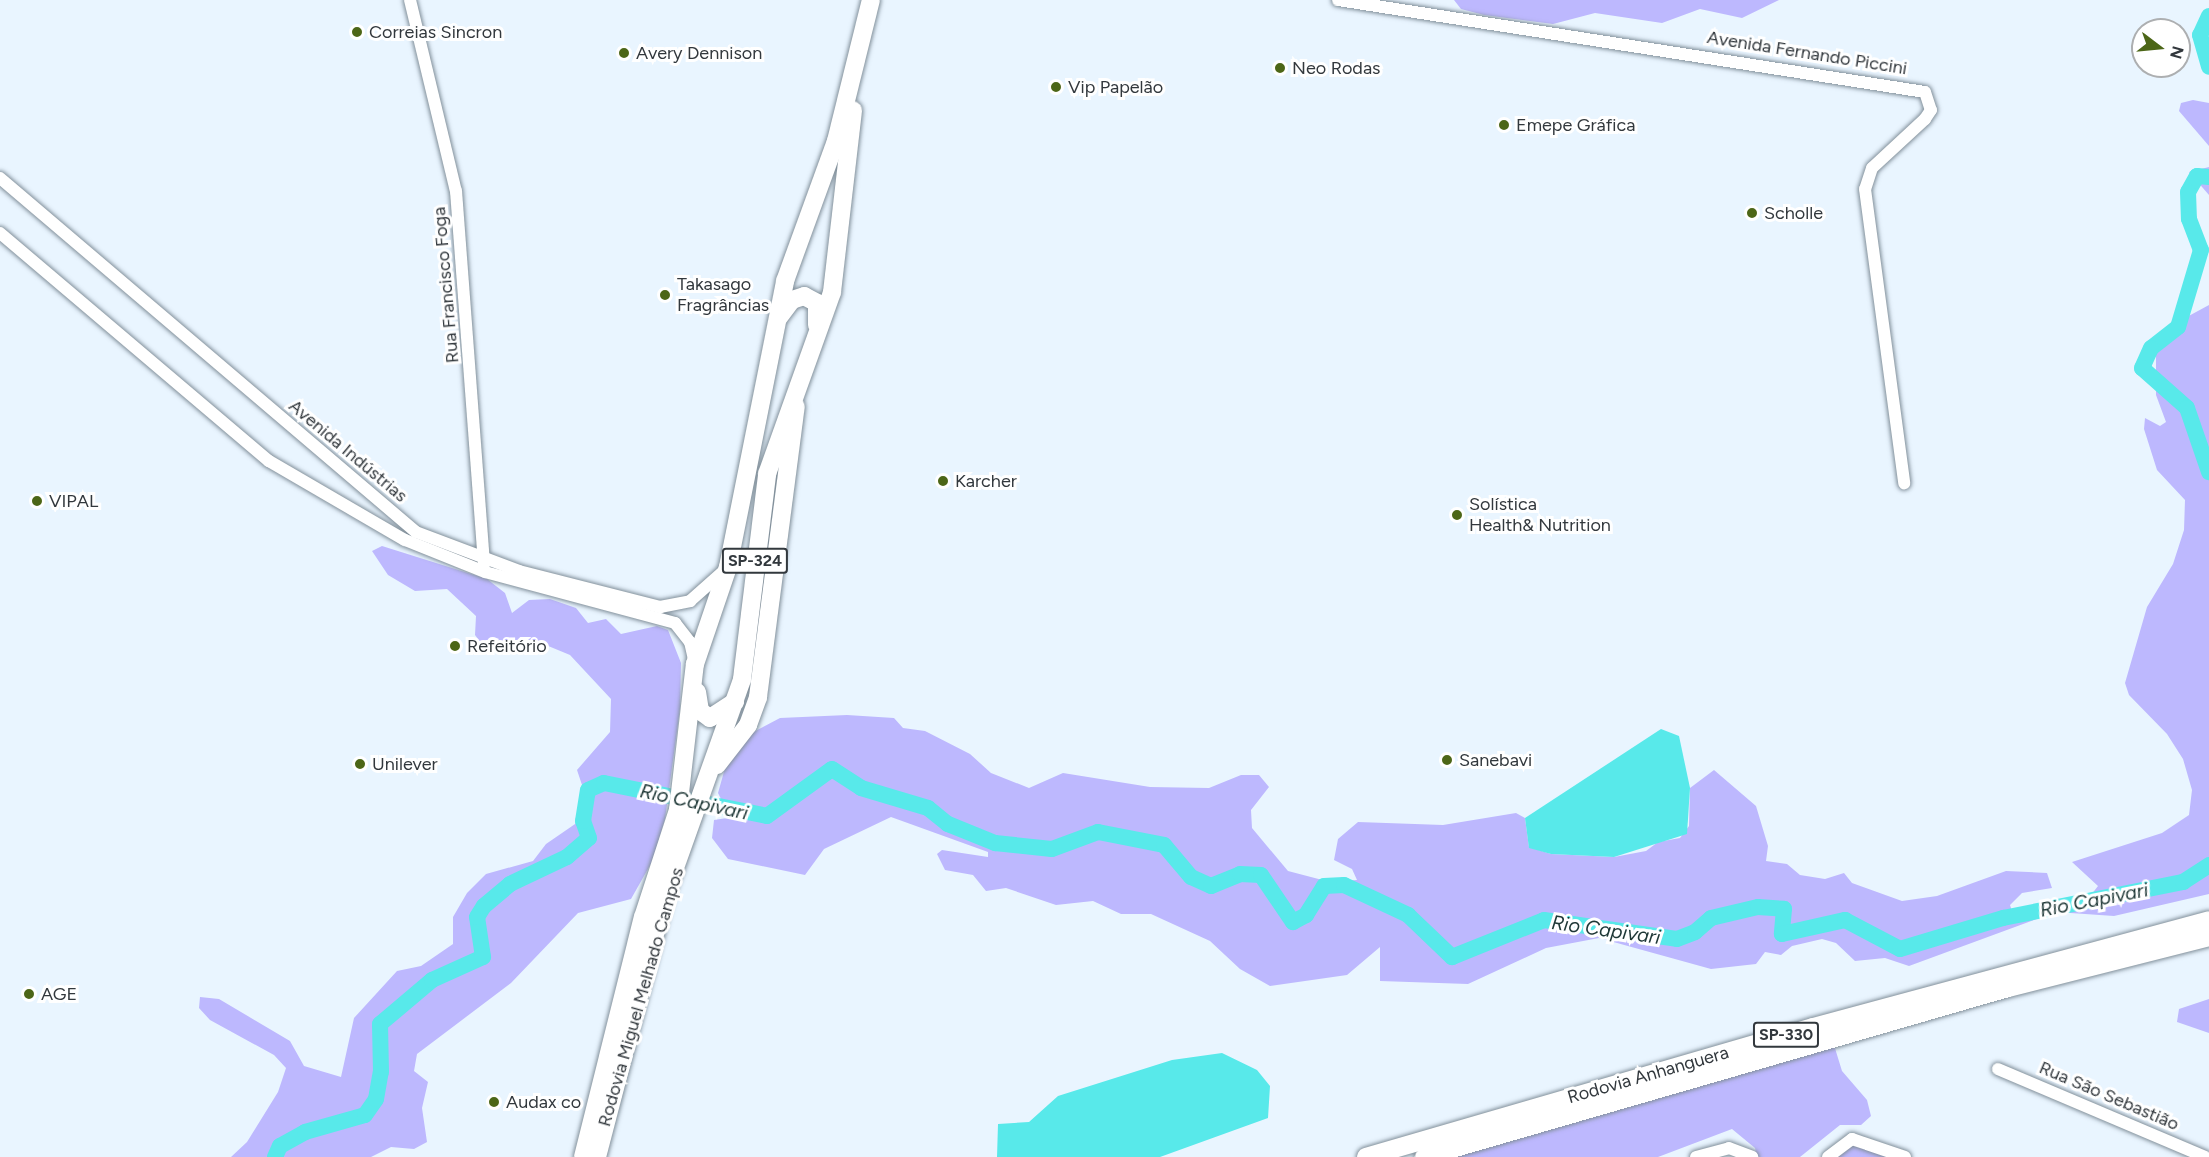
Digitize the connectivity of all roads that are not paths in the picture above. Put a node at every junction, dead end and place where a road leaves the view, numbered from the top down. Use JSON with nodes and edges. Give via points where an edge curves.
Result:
{"nodes":[{"id":1,"x":410,"y":0,"type":"edge"},
{"id":2,"x":871,"y":0,"type":"edge"},
{"id":3,"x":1338,"y":0,"type":"edge"},
{"id":4,"x":864,"y":34,"type":"junction"},
{"id":5,"x":0,"y":178,"type":"edge"},
{"id":6,"x":0,"y":233,"type":"edge"},
{"id":7,"x":778,"y":318,"type":"junction"},
{"id":8,"x":816,"y":345,"type":"junction"},
{"id":9,"x":799,"y":379,"type":"junction"},
{"id":10,"x":1904,"y":483,"type":"dead end"},
{"id":11,"x":484,"y":566,"type":"junction"},
{"id":12,"x":728,"y":567,"type":"junction"},
{"id":13,"x":695,"y":664,"type":"junction"},
{"id":14,"x":736,"y":701,"type":"junction"},
{"id":15,"x":710,"y":776,"type":"junction"},
{"id":16,"x":681,"y":831,"type":"junction"},
{"id":17,"x":2209,"y":920,"type":"edge"},
{"id":18,"x":2209,"y":937,"type":"edge"},
{"id":19,"x":616,"y":1052,"type":"junction"},
{"id":20,"x":1998,"y":1069,"type":"dead end"},
{"id":21,"x":573,"y":1157,"type":"edge"},
{"id":22,"x":583,"y":1157,"type":"edge"},
{"id":23,"x":597,"y":1157,"type":"edge"},
{"id":24,"x":611,"y":1157,"type":"edge"},
{"id":25,"x":1366,"y":1157,"type":"edge"},
{"id":26,"x":1424,"y":1157,"type":"edge"},
{"id":27,"x":1696,"y":1157,"type":"edge"},
{"id":28,"x":1752,"y":1157,"type":"edge"},
{"id":29,"x":1828,"y":1157,"type":"edge"},
{"id":30,"x":1905,"y":1157,"type":"edge"},
{"id":31,"x":2205,"y":1157,"type":"edge"}],
"edges":[{"from":1,"to":11,"type":"street","name":"Rua Francisco Foga","via":[[456,191]]},
{"from":2,"to":4,"type":"highway","name":"Rodovia Miguel Melhado Campos","number":"SP-324"},
{"from":3,"to":10,"type":"street","name":"Avenida Fernando Piccini","via":[[1925,92],[1931,110],[1872,168],[1865,189]]},
{"from":4,"to":7,"type":"highway","name":"Rodovia Miguel Melhado Campos","number":"SP-324"},
{"from":4,"to":8,"type":"highway","name":"Rodovia Miguel Melhado Campos","number":"SP-324","via":[[837,268]]},
{"from":5,"to":11,"type":"street","name":"Avenida Indústrias","via":[[416,532]]},
{"from":6,"to":11,"type":"street","name":"Avenida Indústrias","via":[[268,460],[405,540]]},
{"from":7,"to":8,"type":"highway","via":[[792,300],[815,301]]},
{"from":7,"to":12,"type":"highway","name":"Rodovia Miguel Melhado Campos","number":"SP-324"},
{"from":8,"to":9,"type":"highway","name":"Rodovia Miguel Melhado Campos","number":"SP-324"},
{"from":9,"to":14,"type":"highway","name":"Rodovia Miguel Melhado Campos","number":"SP-324","via":[[767,474],[747,655]]},
{"from":9,"to":15,"type":"highway","via":[[758,697],[748,725]]},
{"from":11,"to":12,"type":"street","name":"Avenida Indústrias","via":[[669,608],[690,601]]},
{"from":11,"to":13,"type":"street","name":"Avenida Indústrias","via":[[675,624],[690,642]]},
{"from":12,"to":13,"type":"highway","name":"Rodovia Miguel Melhado Campos","number":"SP-324"},
{"from":13,"to":14,"type":"highway","via":[[702,714],[717,718]]},
{"from":13,"to":16,"type":"highway","name":"Rodovia Miguel Melhado Campos","number":"SP-324"},
{"from":14,"to":15,"type":"highway","name":"Rodovia Miguel Melhado Campos","number":"SP-324"},
{"from":15,"to":16,"type":"highway","name":"Rodovia Miguel Melhado Campos","number":"SP-324"},
{"from":16,"to":19,"type":"highway","name":"Rodovia Miguel Melhado Campos","number":"SP-324"},
{"from":17,"to":25,"type":"highway","name":"Rodovia Anhanguera","number":"SP-330","via":[[1813,1027]]},
{"from":18,"to":26,"type":"highway","name":"Rodovia Anhanguera","number":"SP-330","via":[[2008,988]]},
{"from":19,"to":21,"type":"highway"},
{"from":19,"to":22,"type":"highway","name":"Rodovia Miguel Melhado Campos","number":"SP-324"},
{"from":19,"to":23,"type":"highway","name":"Rodovia Miguel Melhado Campos","number":"SP-324"},
{"from":19,"to":24,"type":"highway"},
{"from":20,"to":31,"type":"street","name":"Rua São Sebastião"},
{"from":27,"to":28,"type":"street","via":[[1729,1148]]},
{"from":29,"to":30,"type":"street","via":[[1852,1139]]}]}
